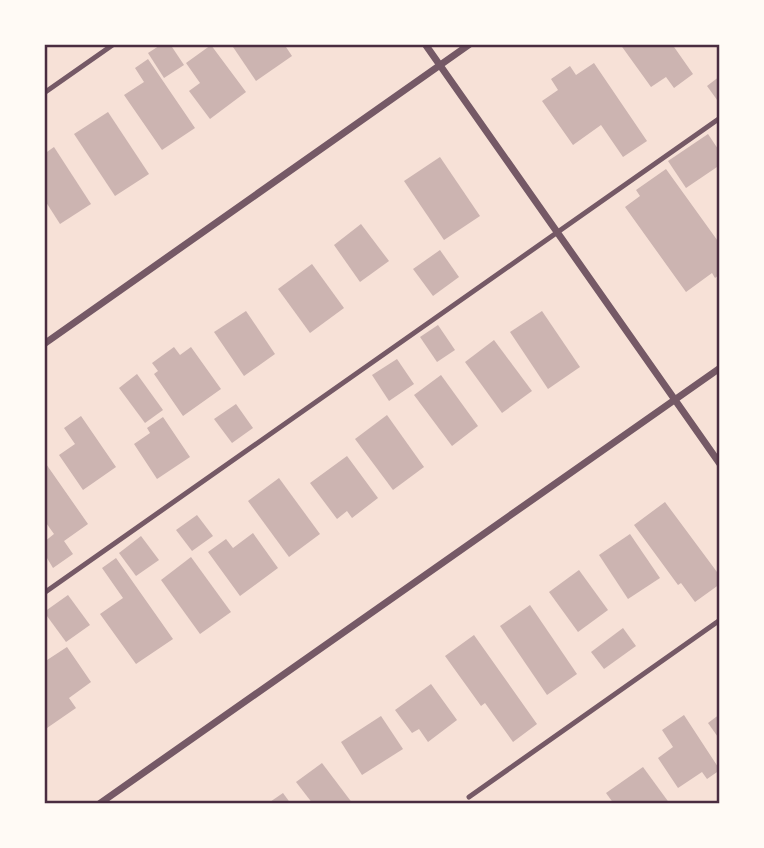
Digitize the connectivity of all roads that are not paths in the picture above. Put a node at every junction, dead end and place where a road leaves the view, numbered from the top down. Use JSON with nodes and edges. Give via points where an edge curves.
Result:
{"nodes":[{"id":1,"x":114,"y":44,"type":"edge"},
{"id":2,"x":425,"y":44,"type":"edge"},
{"id":3,"x":470,"y":44,"type":"edge"},
{"id":4,"x":440,"y":65,"type":"junction"},
{"id":5,"x":44,"y":93,"type":"edge"},
{"id":6,"x":720,"y":118,"type":"edge"},
{"id":7,"x":559,"y":232,"type":"junction"},
{"id":8,"x":44,"y":344,"type":"edge"},
{"id":9,"x":720,"y":368,"type":"edge"},
{"id":10,"x":676,"y":400,"type":"junction"},
{"id":11,"x":720,"y":464,"type":"edge"},
{"id":12,"x":44,"y":593,"type":"edge"},
{"id":13,"x":720,"y":620,"type":"edge"},
{"id":14,"x":469,"y":797,"type":"dead end"},
{"id":15,"x":99,"y":804,"type":"edge"}],
"edges":[{"from":1,"to":5,"type":"lane"},
{"from":2,"to":4,"type":"street"},
{"from":3,"to":4,"type":"street"},
{"from":4,"to":7,"type":"street"},
{"from":4,"to":8,"type":"street"},
{"from":6,"to":7,"type":"lane"},
{"from":7,"to":10,"type":"street"},
{"from":7,"to":12,"type":"lane"},
{"from":9,"to":10,"type":"street"},
{"from":10,"to":11,"type":"street"},
{"from":10,"to":15,"type":"street"},
{"from":13,"to":14,"type":"lane"}]}
